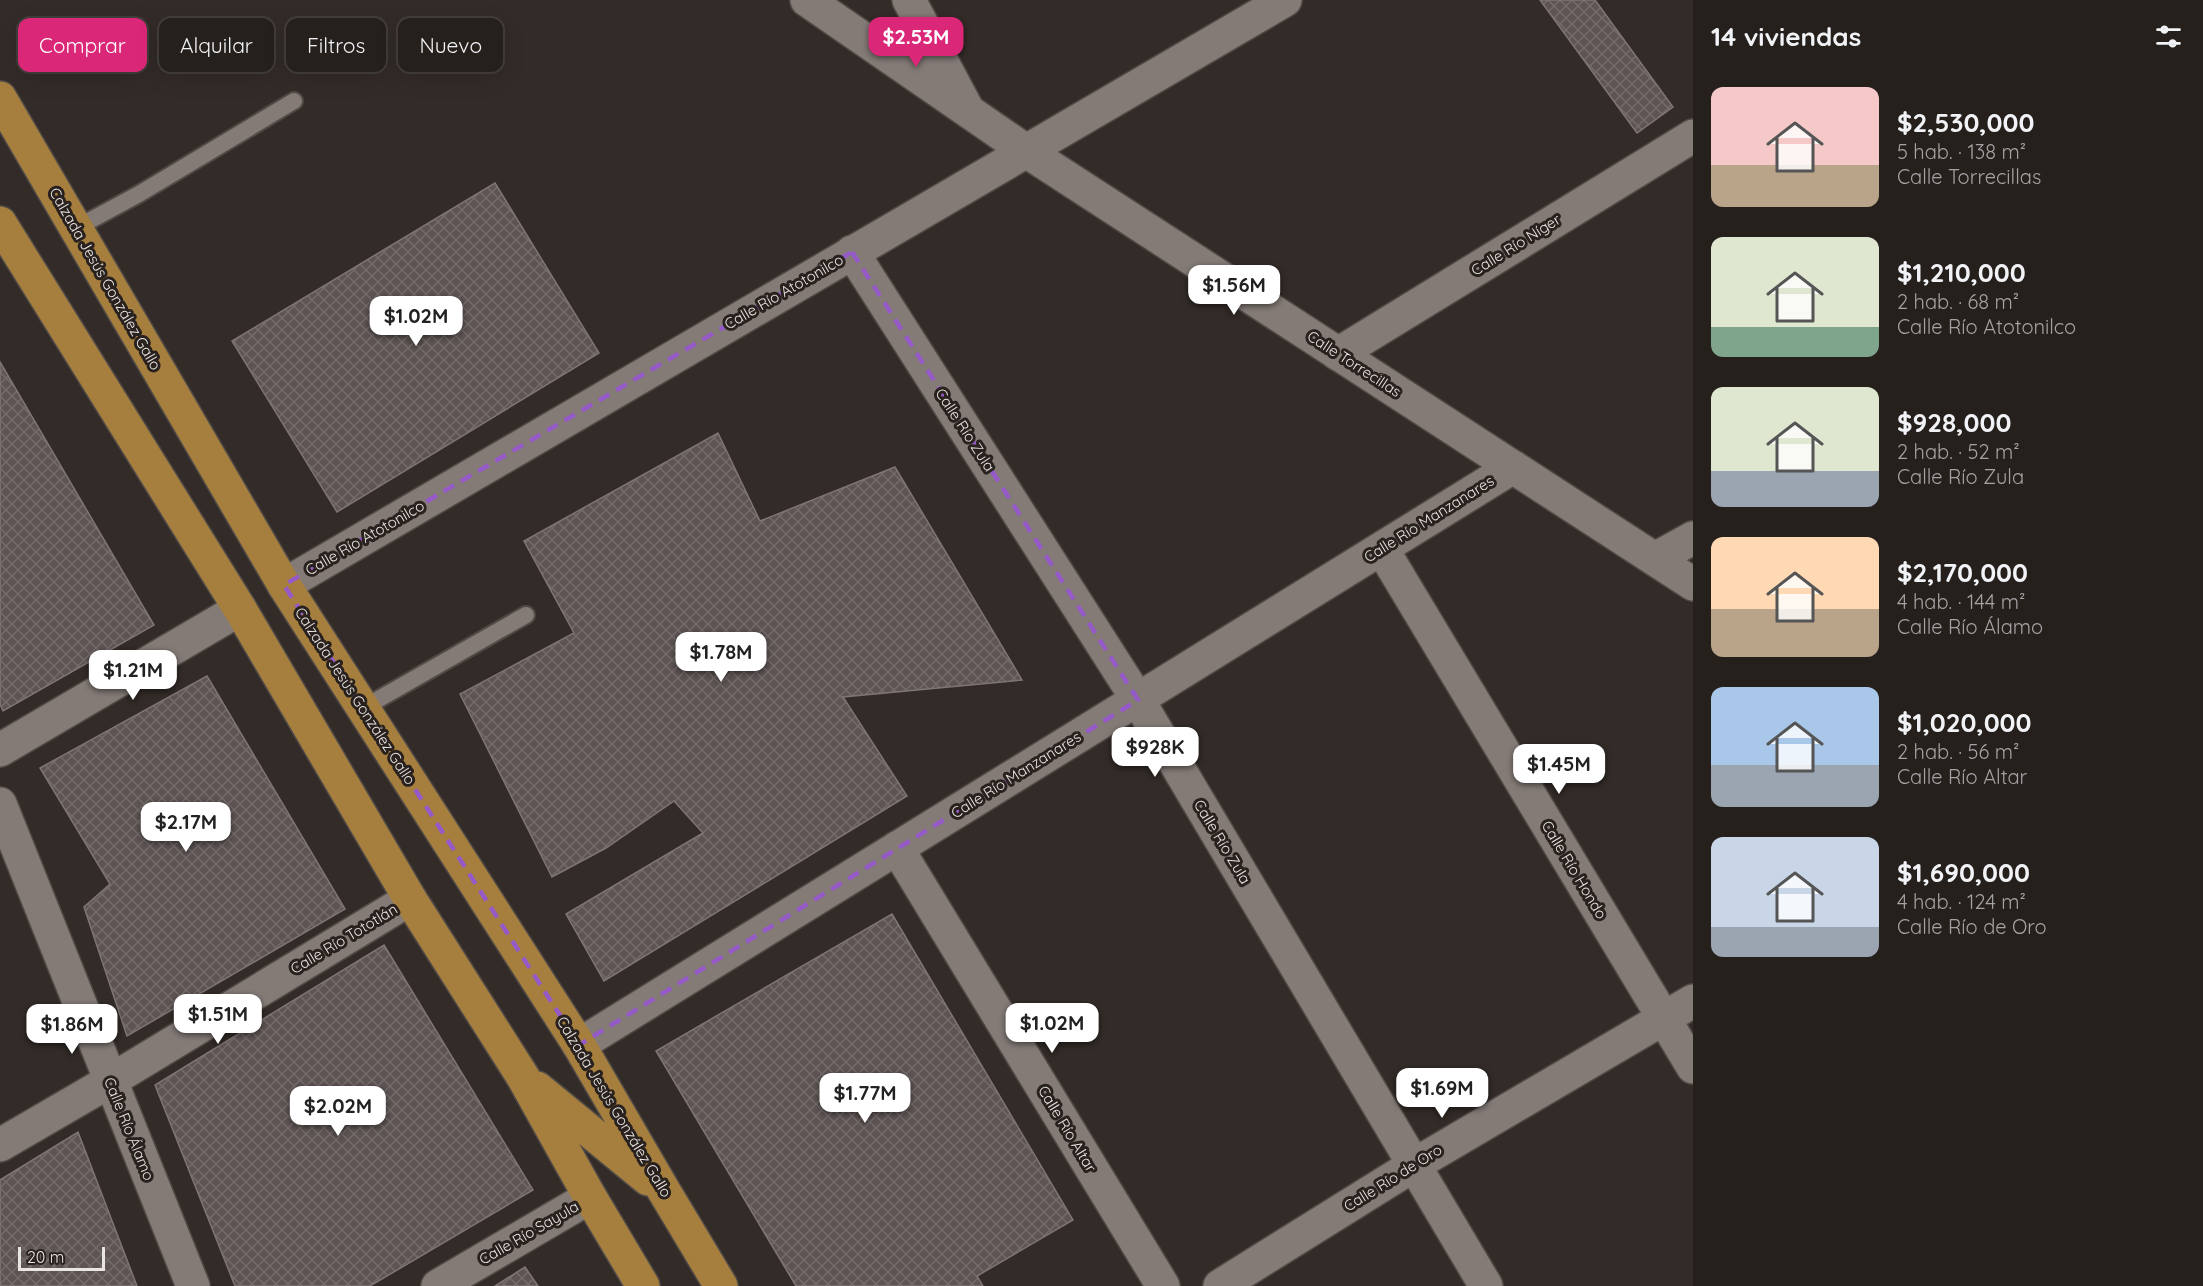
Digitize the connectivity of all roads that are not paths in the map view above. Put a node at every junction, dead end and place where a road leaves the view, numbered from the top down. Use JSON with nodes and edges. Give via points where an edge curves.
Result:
{"nodes":[{"id":1,"x":807,"y":0,"type":"edge"},
{"id":2,"x":909,"y":0,"type":"edge"},
{"id":3,"x":1284,"y":0,"type":"edge"},
{"id":4,"x":0,"y":98,"type":"edge"},
{"id":5,"x":294,"y":101,"type":"dead end"},
{"id":6,"x":968,"y":111,"type":"junction"},
{"id":7,"x":1693,"y":136,"type":"edge"},
{"id":8,"x":1026,"y":151,"type":"junction"},
{"id":9,"x":0,"y":223,"type":"edge"},
{"id":10,"x":76,"y":228,"type":"junction"},
{"id":11,"x":852,"y":252,"type":"junction"},
{"id":12,"x":1338,"y":354,"type":"junction"},
{"id":13,"x":1513,"y":467,"type":"junction"},
{"id":14,"x":1693,"y":538,"type":"edge"},
{"id":15,"x":1382,"y":549,"type":"junction"},
{"id":16,"x":1655,"y":559,"type":"junction"},
{"id":17,"x":1693,"y":584,"type":"edge"},
{"id":18,"x":284,"y":585,"type":"junction"},
{"id":19,"x":240,"y":609,"type":"junction"},
{"id":20,"x":526,"y":615,"type":"dead end"},
{"id":21,"x":1138,"y":700,"type":"junction"},
{"id":22,"x":363,"y":708,"type":"junction"},
{"id":23,"x":0,"y":750,"type":"edge"},
{"id":24,"x":0,"y":804,"type":"edge"},
{"id":25,"x":897,"y":848,"type":"junction"},
{"id":26,"x":410,"y":898,"type":"junction"},
{"id":27,"x":1693,"y":1001,"type":"edge"},
{"id":28,"x":1664,"y":1018,"type":"junction"},
{"id":29,"x":579,"y":1045,"type":"junction"},
{"id":30,"x":1693,"y":1067,"type":"edge"},
{"id":31,"x":523,"y":1077,"type":"junction"},
{"id":32,"x":110,"y":1081,"type":"junction"},
{"id":33,"x":0,"y":1145,"type":"edge"},
{"id":34,"x":1414,"y":1165,"type":"junction"},
{"id":35,"x":664,"y":1191,"type":"junction"},
{"id":36,"x":590,"y":1197,"type":"junction"},
{"id":37,"x":193,"y":1286,"type":"edge"},
{"id":38,"x":438,"y":1286,"type":"edge"},
{"id":39,"x":643,"y":1286,"type":"edge"},
{"id":40,"x":722,"y":1286,"type":"edge"},
{"id":41,"x":1163,"y":1286,"type":"edge"},
{"id":42,"x":1220,"y":1286,"type":"edge"},
{"id":43,"x":1486,"y":1286,"type":"edge"}],
"edges":[{"from":1,"to":6,"type":"street","name":"Calle Torrecillas"},
{"from":2,"to":6,"type":"street"},
{"from":3,"to":8,"type":"street","name":"Calle Río Atotonilco"},
{"from":4,"to":10,"type":"main road","name":"Calzada Jesús González Gallo"},
{"from":5,"to":10,"type":"lane"},
{"from":6,"to":8,"type":"street","name":"Calle Torrecillas"},
{"from":7,"to":12,"type":"street","name":"Calle Río Níger"},
{"from":8,"to":11,"type":"street","name":"Calle Río Atotonilco"},
{"from":8,"to":12,"type":"street","name":"Calle Torrecillas"},
{"from":9,"to":19,"type":"main road"},
{"from":10,"to":18,"type":"main road","name":"Calzada Jesús González Gallo"},
{"from":11,"to":18,"type":"street","name":"Calle Río Atotonilco"},
{"from":11,"to":21,"type":"street","name":"Calle Río Zula"},
{"from":12,"to":13,"type":"street","name":"Calle Torrecillas"},
{"from":13,"to":15,"type":"street","name":"Calle Río Manzanares"},
{"from":13,"to":16,"type":"street","name":"Calle Torrecillas"},
{"from":14,"to":16,"type":"street"},
{"from":15,"to":21,"type":"street","name":"Calle Río Manzanares"},
{"from":15,"to":28,"type":"street","name":"Calle Río Hondo"},
{"from":16,"to":17,"type":"street","name":"Calle Torrecillas"},
{"from":18,"to":22,"type":"main road","name":"Calzada Jesús González Gallo"},
{"from":19,"to":23,"type":"street"},
{"from":19,"to":26,"type":"main road"},
{"from":20,"to":22,"type":"lane"},
{"from":21,"to":25,"type":"street","name":"Calle Río Manzanares"},
{"from":21,"to":34,"type":"street","name":"Calle Río Zula"},
{"from":22,"to":29,"type":"main road","name":"Calzada Jesús González Gallo"},
{"from":24,"to":32,"type":"street","name":"Calle Río Álamo"},
{"from":25,"to":29,"type":"street","name":"Calle Río Manzanares"},
{"from":25,"to":41,"type":"street","name":"Calle Río Altar"},
{"from":26,"to":31,"type":"main road"},
{"from":26,"to":32,"type":"street","name":"Calle Río Tototlán"},
{"from":27,"to":28,"type":"street","name":"Calle Río de Oro"},
{"from":28,"to":30,"type":"street","name":"Calle Río Hondo"},
{"from":28,"to":34,"type":"street","name":"Calle Río de Oro"},
{"from":29,"to":35,"type":"main road","name":"Calzada Jesús González Gallo"},
{"from":31,"to":35,"type":"main road"},
{"from":31,"to":36,"type":"main road"},
{"from":32,"to":33,"type":"street","name":"Calle Río Tototlán"},
{"from":32,"to":37,"type":"street","name":"Calle Río Álamo"},
{"from":34,"to":42,"type":"street","name":"Calle Río de Oro"},
{"from":34,"to":43,"type":"street","name":"Calle Río Zula"},
{"from":35,"to":40,"type":"main road","name":"Calzada Jesús González Gallo"},
{"from":36,"to":38,"type":"street","name":"Calle Río Sayula"},
{"from":36,"to":39,"type":"main road"}]}
